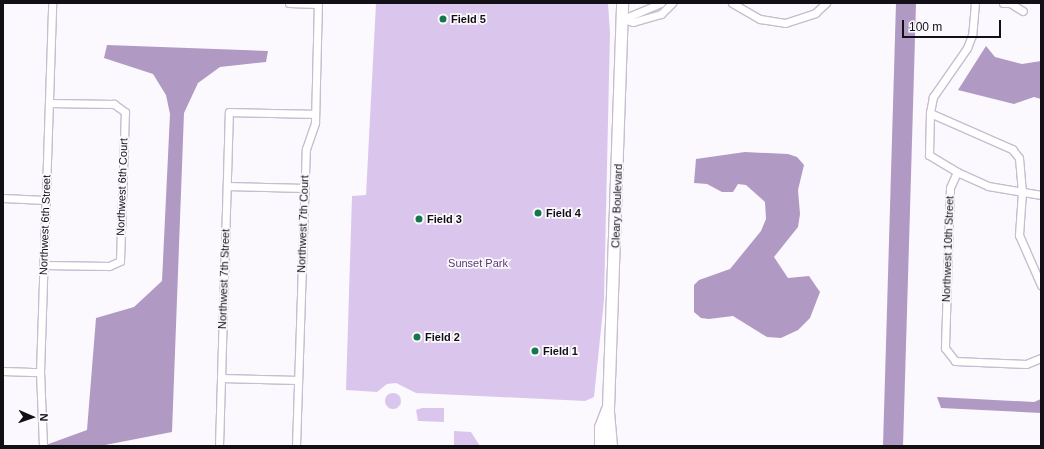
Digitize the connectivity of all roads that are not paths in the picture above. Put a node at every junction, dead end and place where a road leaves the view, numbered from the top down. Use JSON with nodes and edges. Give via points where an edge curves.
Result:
{"nodes":[{"id":1,"x":52,"y":3,"type":"edge"},
{"id":2,"x":289,"y":3,"type":"edge"},
{"id":3,"x":318,"y":3,"type":"edge"},
{"id":4,"x":622,"y":3,"type":"edge"},
{"id":5,"x":661,"y":3,"type":"edge"},
{"id":6,"x":672,"y":3,"type":"edge"},
{"id":7,"x":732,"y":3,"type":"edge"},
{"id":8,"x":826,"y":3,"type":"edge"},
{"id":9,"x":975,"y":3,"type":"edge"},
{"id":10,"x":1003,"y":3,"type":"edge"},
{"id":11,"x":1022,"y":11,"type":"dead end"},
{"id":12,"x":623,"y":18,"type":"junction"},
{"id":13,"x":49,"y":103,"type":"junction"},
{"id":14,"x":930,"y":113,"type":"junction"},
{"id":15,"x":315,"y":114,"type":"junction"},
{"id":16,"x":958,"y":172,"type":"junction"},
{"id":17,"x":227,"y":186,"type":"junction"},
{"id":18,"x":305,"y":188,"type":"junction"},
{"id":19,"x":1022,"y":192,"type":"junction"},
{"id":20,"x":1041,"y":195,"type":"edge"},
{"id":21,"x":3,"y":198,"type":"edge"},
{"id":22,"x":45,"y":200,"type":"junction"},
{"id":23,"x":44,"y":265,"type":"junction"},
{"id":24,"x":1041,"y":285,"type":"edge"},
{"id":25,"x":1041,"y":358,"type":"edge"},
{"id":26,"x":3,"y":371,"type":"edge"},
{"id":27,"x":40,"y":372,"type":"junction"},
{"id":28,"x":221,"y":378,"type":"junction"},
{"id":29,"x":298,"y":380,"type":"junction"},
{"id":30,"x":608,"y":408,"type":"junction"},
{"id":31,"x":42,"y":444,"type":"edge"},
{"id":32,"x":219,"y":446,"type":"edge"},
{"id":33,"x":296,"y":446,"type":"edge"},
{"id":34,"x":600,"y":446,"type":"edge"},
{"id":35,"x":611,"y":446,"type":"edge"}],
"edges":[{"from":1,"to":13,"type":"street","name":"Northwest 6th Street"},
{"from":2,"to":3,"type":"street"},
{"from":3,"to":15,"type":"street","name":"Northwest 7th Court"},
{"from":4,"to":12,"type":"street","name":"Cleary Boulevard"},
{"from":5,"to":12,"type":"street"},
{"from":6,"to":12,"type":"street","via":[[661,14],[633,22]]},
{"from":7,"to":8,"type":"street","via":[[760,18],[785,23],[815,13]]},
{"from":9,"to":14,"type":"street","via":[[972,35],[967,48],[933,97]]},
{"from":10,"to":11,"type":"street","via":[[1010,3]]},
{"from":12,"to":30,"type":"street","name":"Cleary Boulevard"},
{"from":13,"to":22,"type":"street","name":"Northwest 6th Street"},
{"from":13,"to":23,"type":"street","name":"Northwest 6th Court","via":[[114,104],[125,112],[120,261],[109,266]]},
{"from":14,"to":16,"type":"street","via":[[929,156]]},
{"from":14,"to":19,"type":"street","via":[[1012,149],[1019,158]]},
{"from":15,"to":17,"type":"street","name":"Northwest 7th Street","via":[[229,112]]},
{"from":15,"to":18,"type":"street","name":"Northwest 7th Court","via":[[315,123],[306,149]]},
{"from":16,"to":19,"type":"street","via":[[988,186]]},
{"from":16,"to":25,"type":"street","name":"Northwest 10th Street","via":[[950,188],[945,348],[949,357],[955,361],[1026,364]]},
{"from":17,"to":18,"type":"street"},
{"from":17,"to":28,"type":"street","name":"Northwest 7th Street"},
{"from":18,"to":29,"type":"street","name":"Northwest 7th Court"},
{"from":19,"to":20,"type":"street"},
{"from":19,"to":24,"type":"street","via":[[1020,235]]},
{"from":21,"to":22,"type":"street"},
{"from":22,"to":23,"type":"street","name":"Northwest 6th Street"},
{"from":23,"to":27,"type":"street","name":"Northwest 6th Street"},
{"from":26,"to":27,"type":"street"},
{"from":27,"to":31,"type":"street","name":"Northwest 6th Street"},
{"from":28,"to":29,"type":"street"},
{"from":28,"to":32,"type":"street","name":"Northwest 7th Street"},
{"from":29,"to":33,"type":"street","name":"Northwest 7th Court"},
{"from":30,"to":34,"type":"street","name":"Cleary Boulevard","via":[[600,427]]},
{"from":30,"to":35,"type":"street","name":"Cleary Boulevard"}]}
